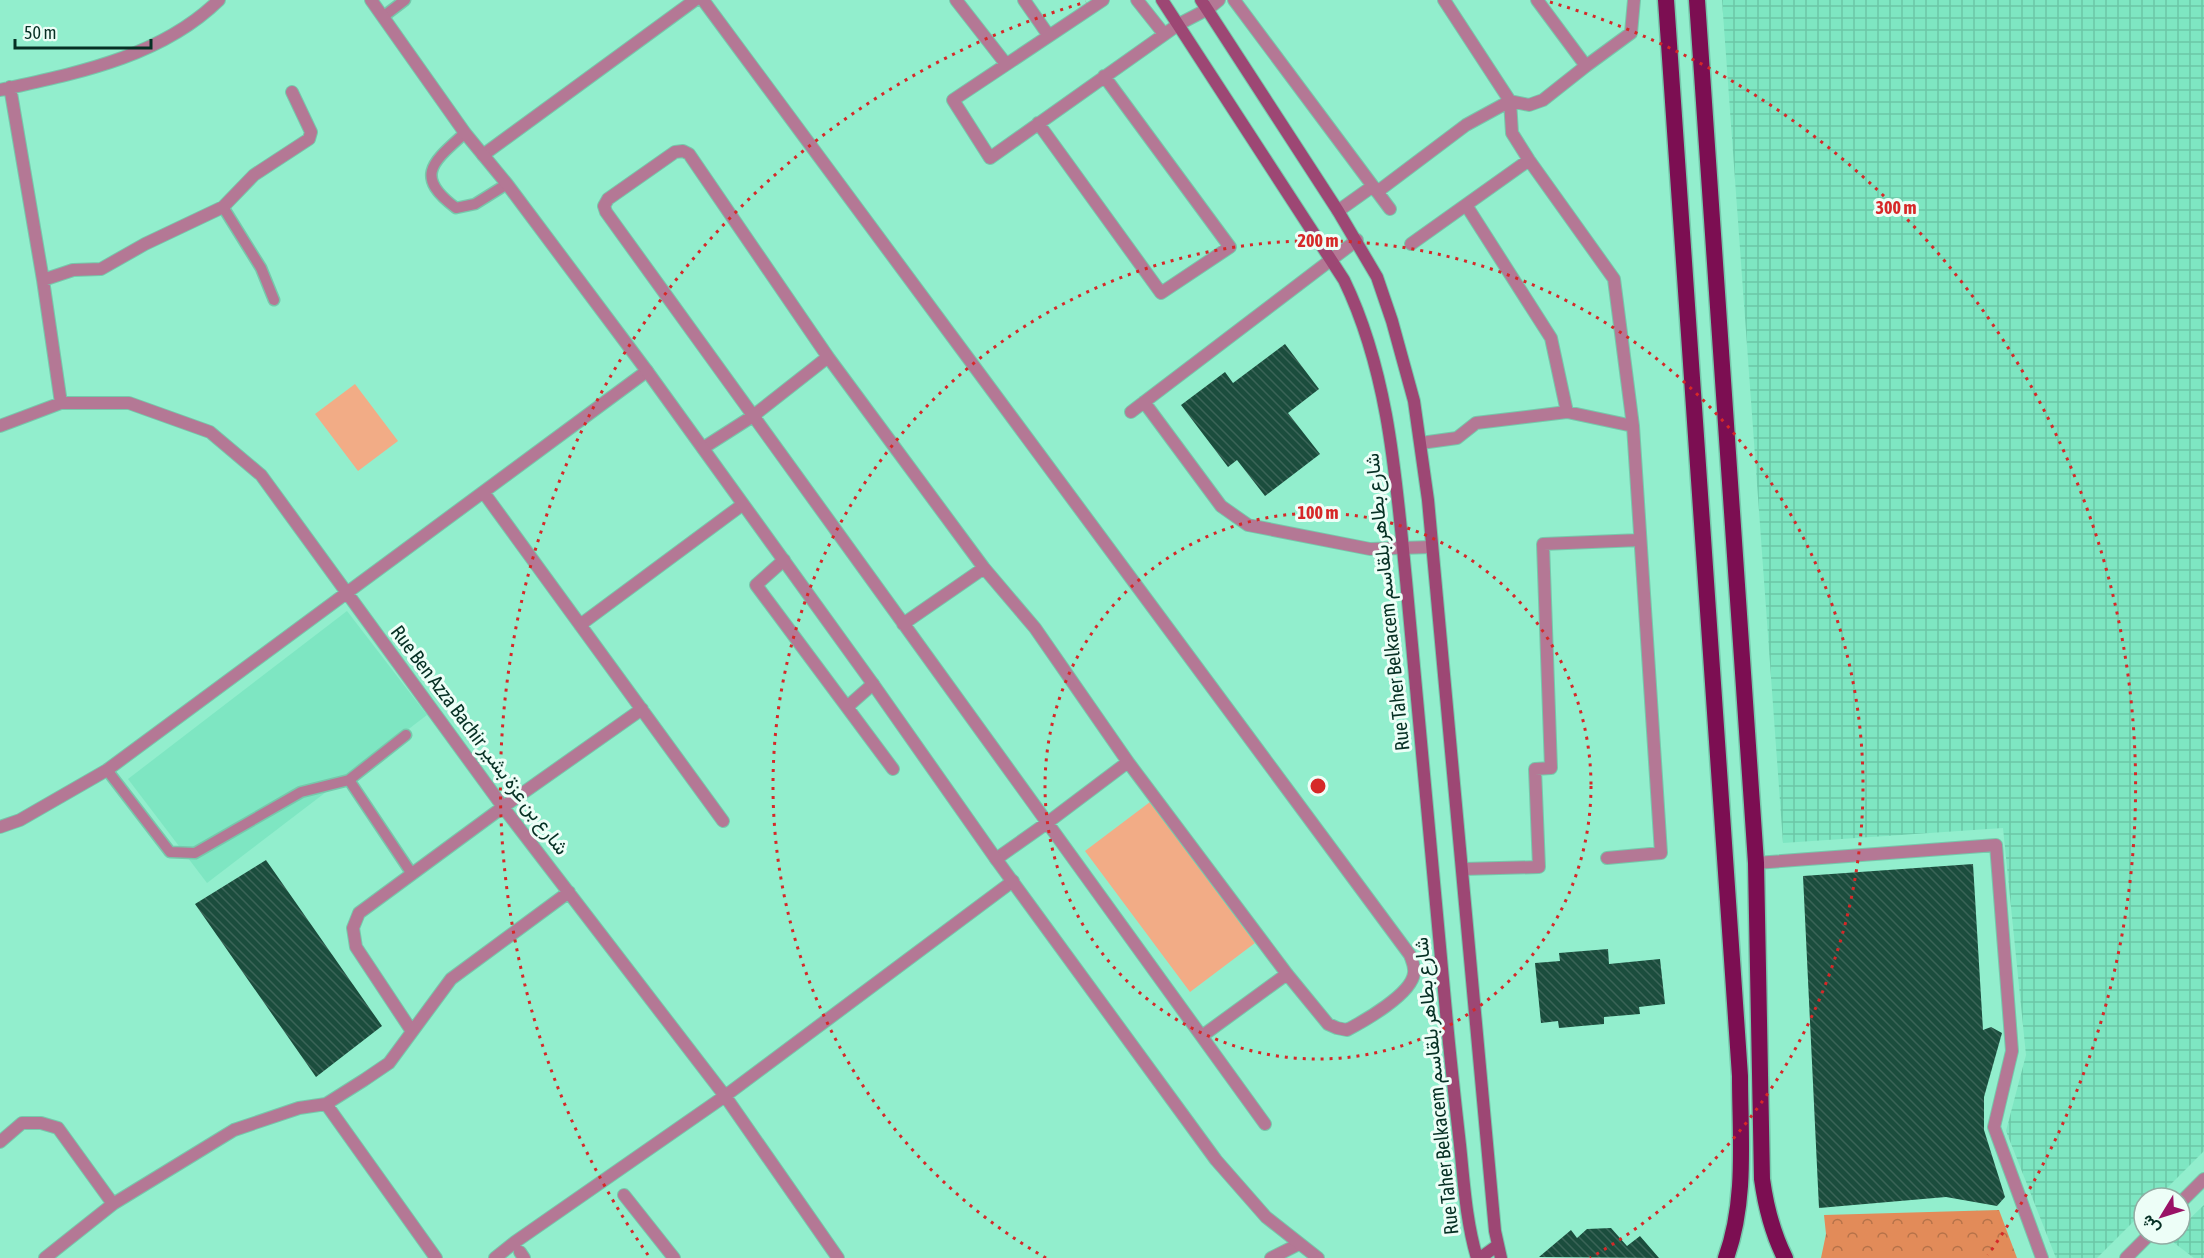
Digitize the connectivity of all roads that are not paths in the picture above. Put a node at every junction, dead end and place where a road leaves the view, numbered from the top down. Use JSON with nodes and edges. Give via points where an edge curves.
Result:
{"nodes":[{"id":1,"x":219,"y":0,"type":"edge"},
{"id":2,"x":371,"y":0,"type":"edge"},
{"id":3,"x":405,"y":0,"type":"edge"},
{"id":4,"x":695,"y":0,"type":"edge"},
{"id":5,"x":703,"y":0,"type":"edge"},
{"id":6,"x":956,"y":0,"type":"edge"},
{"id":7,"x":1024,"y":0,"type":"edge"},
{"id":8,"x":1103,"y":0,"type":"edge"},
{"id":9,"x":1137,"y":0,"type":"edge"},
{"id":10,"x":1162,"y":0,"type":"edge"},
{"id":11,"x":1220,"y":0,"type":"edge"},
{"id":12,"x":1234,"y":0,"type":"edge"},
{"id":13,"x":1444,"y":0,"type":"edge"},
{"id":14,"x":1537,"y":0,"type":"edge"},
{"id":15,"x":1634,"y":0,"type":"edge"},
{"id":16,"x":1666,"y":0,"type":"edge"},
{"id":17,"x":1697,"y":0,"type":"edge"},
{"id":18,"x":1205,"y":5,"type":"edge"},
{"id":19,"x":384,"y":16,"type":"junction"},
{"id":20,"x":1179,"y":24,"type":"junction"},
{"id":21,"x":1164,"y":34,"type":"junction"},
{"id":22,"x":1049,"y":36,"type":"junction"},
{"id":23,"x":1006,"y":64,"type":"junction"},
{"id":24,"x":1586,"y":66,"type":"junction"},
{"id":25,"x":1104,"y":76,"type":"junction"},
{"id":26,"x":5,"y":88,"type":"edge"},
{"id":27,"x":292,"y":92,"type":"dead end"},
{"id":28,"x":1510,"y":101,"type":"junction"},
{"id":29,"x":1038,"y":123,"type":"junction"},
{"id":30,"x":465,"y":133,"type":"junction"},
{"id":31,"x":483,"y":155,"type":"junction"},
{"id":32,"x":1529,"y":160,"type":"junction"},
{"id":33,"x":507,"y":184,"type":"junction"},
{"id":34,"x":1375,"y":189,"type":"junction"},
{"id":35,"x":1466,"y":205,"type":"junction"},
{"id":36,"x":223,"y":207,"type":"junction"},
{"id":37,"x":1390,"y":209,"type":"dead end"},
{"id":38,"x":1338,"y":211,"type":"junction"},
{"id":39,"x":1356,"y":240,"type":"junction"},
{"id":40,"x":1411,"y":244,"type":"dead end"},
{"id":41,"x":1331,"y":258,"type":"junction"},
{"id":42,"x":43,"y":280,"type":"junction"},
{"id":43,"x":274,"y":300,"type":"dead end"},
{"id":44,"x":828,"y":357,"type":"junction"},
{"id":45,"x":647,"y":371,"type":"junction"},
{"id":46,"x":1144,"y":402,"type":"junction"},
{"id":47,"x":61,"y":403,"type":"junction"},
{"id":48,"x":1131,"y":412,"type":"dead end"},
{"id":49,"x":1567,"y":412,"type":"junction"},
{"id":50,"x":753,"y":416,"type":"junction"},
{"id":51,"x":0,"y":426,"type":"edge"},
{"id":52,"x":1633,"y":426,"type":"junction"},
{"id":53,"x":1421,"y":443,"type":"junction"},
{"id":54,"x":703,"y":448,"type":"junction"},
{"id":55,"x":484,"y":493,"type":"junction"},
{"id":56,"x":742,"y":505,"type":"junction"},
{"id":57,"x":1640,"y":540,"type":"junction"},
{"id":58,"x":1431,"y":547,"type":"junction"},
{"id":59,"x":1403,"y":549,"type":"junction"},
{"id":60,"x":784,"y":560,"type":"junction"},
{"id":61,"x":984,"y":568,"type":"junction"},
{"id":62,"x":346,"y":593,"type":"junction"},
{"id":63,"x":903,"y":624,"type":"junction"},
{"id":64,"x":580,"y":625,"type":"junction"},
{"id":65,"x":873,"y":684,"type":"junction"},
{"id":66,"x":847,"y":707,"type":"junction"},
{"id":67,"x":642,"y":709,"type":"junction"},
{"id":68,"x":406,"y":735,"type":"dead end"},
{"id":69,"x":1128,"y":762,"type":"junction"},
{"id":70,"x":893,"y":769,"type":"dead end"},
{"id":71,"x":107,"y":770,"type":"junction"},
{"id":72,"x":349,"y":780,"type":"junction"},
{"id":73,"x":503,"y":807,"type":"junction"},
{"id":74,"x":723,"y":821,"type":"dead end"},
{"id":75,"x":1047,"y":824,"type":"junction"},
{"id":76,"x":0,"y":827,"type":"edge"},
{"id":77,"x":1606,"y":858,"type":"dead end"},
{"id":78,"x":996,"y":859,"type":"junction"},
{"id":79,"x":1756,"y":863,"type":"junction"},
{"id":80,"x":1463,"y":869,"type":"junction"},
{"id":81,"x":412,"y":874,"type":"junction"},
{"id":82,"x":1013,"y":881,"type":"junction"},
{"id":83,"x":569,"y":892,"type":"junction"},
{"id":84,"x":1287,"y":974,"type":"junction"},
{"id":85,"x":411,"y":1030,"type":"junction"},
{"id":86,"x":1202,"y":1036,"type":"junction"},
{"id":87,"x":725,"y":1096,"type":"junction"},
{"id":88,"x":326,"y":1104,"type":"junction"},
{"id":89,"x":1265,"y":1124,"type":"dead end"},
{"id":90,"x":0,"y":1142,"type":"edge"},
{"id":91,"x":2204,"y":1179,"type":"edge"},
{"id":92,"x":2192,"y":1191,"type":"edge"},
{"id":93,"x":624,"y":1195,"type":"dead end"},
{"id":94,"x":112,"y":1204,"type":"junction"},
{"id":95,"x":1299,"y":1244,"type":"junction"},
{"id":96,"x":1497,"y":1245,"type":"junction"},
{"id":97,"x":2138,"y":1246,"type":"edge"},
{"id":98,"x":45,"y":1258,"type":"edge"},
{"id":99,"x":436,"y":1258,"type":"edge"},
{"id":100,"x":495,"y":1258,"type":"edge"},
{"id":101,"x":674,"y":1258,"type":"edge"},
{"id":102,"x":838,"y":1258,"type":"edge"},
{"id":103,"x":1271,"y":1258,"type":"edge"},
{"id":104,"x":1318,"y":1258,"type":"edge"},
{"id":105,"x":1478,"y":1258,"type":"edge"},
{"id":106,"x":1501,"y":1258,"type":"edge"},
{"id":107,"x":1726,"y":1258,"type":"edge"},
{"id":108,"x":1785,"y":1258,"type":"edge"},
{"id":109,"x":2042,"y":1258,"type":"edge"},
{"id":110,"x":2126,"y":1258,"type":"edge"}],
"edges":[{"from":1,"to":26,"type":"street","via":[[200,19],[119,61]]},
{"from":2,"to":19,"type":"street"},
{"from":3,"to":19,"type":"lane"},
{"from":4,"to":31,"type":"street"},
{"from":5,"to":84,"type":"street","via":[[1403,945],[1414,965],[1412,980],[1401,994],[1347,1030],[1328,1024]]},
{"from":6,"to":23,"type":"street"},
{"from":7,"to":22,"type":"street"},
{"from":8,"to":22,"type":"street"},
{"from":9,"to":21,"type":"street"},
{"from":10,"to":20,"type":"main road","name":"Rue Taher Belkacem شارع بطاهر بلقاسم"},
{"from":11,"to":18,"type":"street"},
{"from":12,"to":34,"type":"street"},
{"from":13,"to":28,"type":"street"},
{"from":14,"to":24,"type":"street"},
{"from":15,"to":24,"type":"street","via":[[1631,33]]},
{"from":16,"to":107,"type":"highway","via":[[1740,1076],[1739,1198]]},
{"from":17,"to":79,"type":"highway"},
{"from":18,"to":20,"type":"street"},
{"from":18,"to":38,"type":"main road"},
{"from":19,"to":30,"type":"street"},
{"from":20,"to":21,"type":"street"},
{"from":20,"to":41,"type":"main road","name":"Rue Taher Belkacem شارع بطاهر بلقاسم"},
{"from":21,"to":25,"type":"street"},
{"from":22,"to":23,"type":"street"},
{"from":23,"to":29,"type":"street","via":[[953,100],[990,158]]},
{"from":24,"to":28,"type":"street","via":[[1543,100],[1528,105]]},
{"from":25,"to":29,"type":"street"},
{"from":25,"to":29,"type":"street","via":[[1230,247],[1161,293]]},
{"from":26,"to":42,"type":"street"},
{"from":27,"to":36,"type":"street","via":[[311,132],[309,140],[254,175]]},
{"from":28,"to":32,"type":"street","via":[[1512,133]]},
{"from":28,"to":34,"type":"street","via":[[1466,125]]},
{"from":30,"to":31,"type":"street"},
{"from":30,"to":33,"type":"lane","via":[[439,157],[430,172],[440,196],[456,208],[475,204]]},
{"from":31,"to":33,"type":"street"},
{"from":32,"to":35,"type":"street"},
{"from":32,"to":52,"type":"street","via":[[1614,279]]},
{"from":33,"to":45,"type":"street"},
{"from":34,"to":37,"type":"street"},
{"from":34,"to":38,"type":"street"},
{"from":35,"to":40,"type":"street"},
{"from":35,"to":49,"type":"street","via":[[1551,338]]},
{"from":36,"to":42,"type":"street","via":[[101,269],[73,270]]},
{"from":36,"to":43,"type":"lane","via":[[261,268]]},
{"from":38,"to":39,"type":"main road"},
{"from":39,"to":41,"type":"street"},
{"from":39,"to":53,"type":"main road","via":[[1377,277],[1392,321]]},
{"from":41,"to":46,"type":"street"},
{"from":41,"to":59,"type":"main road","name":"Rue Taher Belkacem شارع بطاهر بلقاسم","via":[[1355,302],[1383,396]]},
{"from":42,"to":47,"type":"street"},
{"from":44,"to":50,"type":"street"},
{"from":44,"to":50,"type":"street","via":[[689,154],[675,152],[608,199],[606,212]]},
{"from":44,"to":61,"type":"street"},
{"from":45,"to":54,"type":"street"},
{"from":45,"to":55,"type":"street"},
{"from":46,"to":48,"type":"street"},
{"from":46,"to":59,"type":"street","via":[[1221,506],[1248,525],[1370,549]]},
{"from":47,"to":51,"type":"street","name":"Rue Ben Azza Bachir شارع بن عزة بشير"},
{"from":47,"to":62,"type":"street","name":"Rue Ben Azza Bachir شارع بن عزة بشير","via":[[129,403],[210,432],[261,475]]},
{"from":49,"to":52,"type":"street"},
{"from":49,"to":53,"type":"street","via":[[1476,423],[1456,438]]},
{"from":50,"to":54,"type":"street"},
{"from":50,"to":63,"type":"street"},
{"from":52,"to":57,"type":"street"},
{"from":53,"to":58,"type":"main road"},
{"from":54,"to":56,"type":"street"},
{"from":55,"to":62,"type":"street"},
{"from":55,"to":64,"type":"street"},
{"from":56,"to":60,"type":"street"},
{"from":56,"to":64,"type":"street"},
{"from":57,"to":77,"type":"street","via":[[1661,853]]},
{"from":57,"to":80,"type":"street","via":[[1543,544],[1551,768],[1535,769],[1539,867]]},
{"from":58,"to":59,"type":"street"},
{"from":58,"to":80,"type":"main road"},
{"from":59,"to":105,"type":"main road","name":"Rue Taher Belkacem شارع بطاهر بلقاسم","via":[[1448,1039],[1468,1221]]},
{"from":60,"to":65,"type":"street"},
{"from":60,"to":66,"type":"street","via":[[756,585]]},
{"from":61,"to":63,"type":"street"},
{"from":61,"to":69,"type":"street","via":[[1035,628]]},
{"from":62,"to":71,"type":"street"},
{"from":62,"to":73,"type":"street","name":"Rue Ben Azza Bachir شارع بن عزة بشير"},
{"from":63,"to":75,"type":"street"},
{"from":64,"to":67,"type":"street"},
{"from":65,"to":66,"type":"street"},
{"from":65,"to":78,"type":"street"},
{"from":66,"to":70,"type":"street"},
{"from":67,"to":73,"type":"street"},
{"from":67,"to":74,"type":"street"},
{"from":68,"to":72,"type":"lane"},
{"from":69,"to":75,"type":"street"},
{"from":69,"to":84,"type":"street"},
{"from":71,"to":72,"type":"lane","via":[[170,852],[195,853],[302,792]]},
{"from":71,"to":76,"type":"street","via":[[20,820]]},
{"from":72,"to":81,"type":"lane"},
{"from":73,"to":81,"type":"street"},
{"from":73,"to":83,"type":"street","name":"Rue Ben Azza Bachir شارع بن عزة بشير"},
{"from":75,"to":78,"type":"street"},
{"from":75,"to":86,"type":"street"},
{"from":78,"to":82,"type":"street"},
{"from":79,"to":108,"type":"highway","via":[[1762,1179],[1766,1209]]},
{"from":79,"to":109,"type":"street","via":[[1996,845],[2012,1051],[1994,1127]]},
{"from":80,"to":96,"type":"main road"},
{"from":81,"to":85,"type":"street","via":[[359,913],[353,928],[356,947]]},
{"from":82,"to":87,"type":"street"},
{"from":82,"to":95,"type":"street","via":[[1216,1160],[1266,1216]]},
{"from":83,"to":85,"type":"street","via":[[451,979]]},
{"from":83,"to":87,"type":"street","name":"Rue Ben Azza Bachir شارع بن عزة بشير"},
{"from":84,"to":86,"type":"street"},
{"from":85,"to":88,"type":"street","via":[[389,1063]]},
{"from":86,"to":89,"type":"street"},
{"from":87,"to":100,"type":"street"},
{"from":87,"to":102,"type":"street","name":"Rue Ben Azza Bachir شارع بن عزة بشير"},
{"from":88,"to":94,"type":"street","via":[[299,1108],[234,1130]]},
{"from":88,"to":99,"type":"street"},
{"from":90,"to":94,"type":"street","via":[[22,1123],[58,1128]]},
{"from":91,"to":92,"type":"street"},
{"from":93,"to":101,"type":"street"},
{"from":94,"to":98,"type":"street"},
{"from":95,"to":103,"type":"street"},
{"from":95,"to":104,"type":"street"},
{"from":96,"to":105,"type":"main road"},
{"from":96,"to":106,"type":"main road"},
{"from":97,"to":110,"type":"street"}]}
